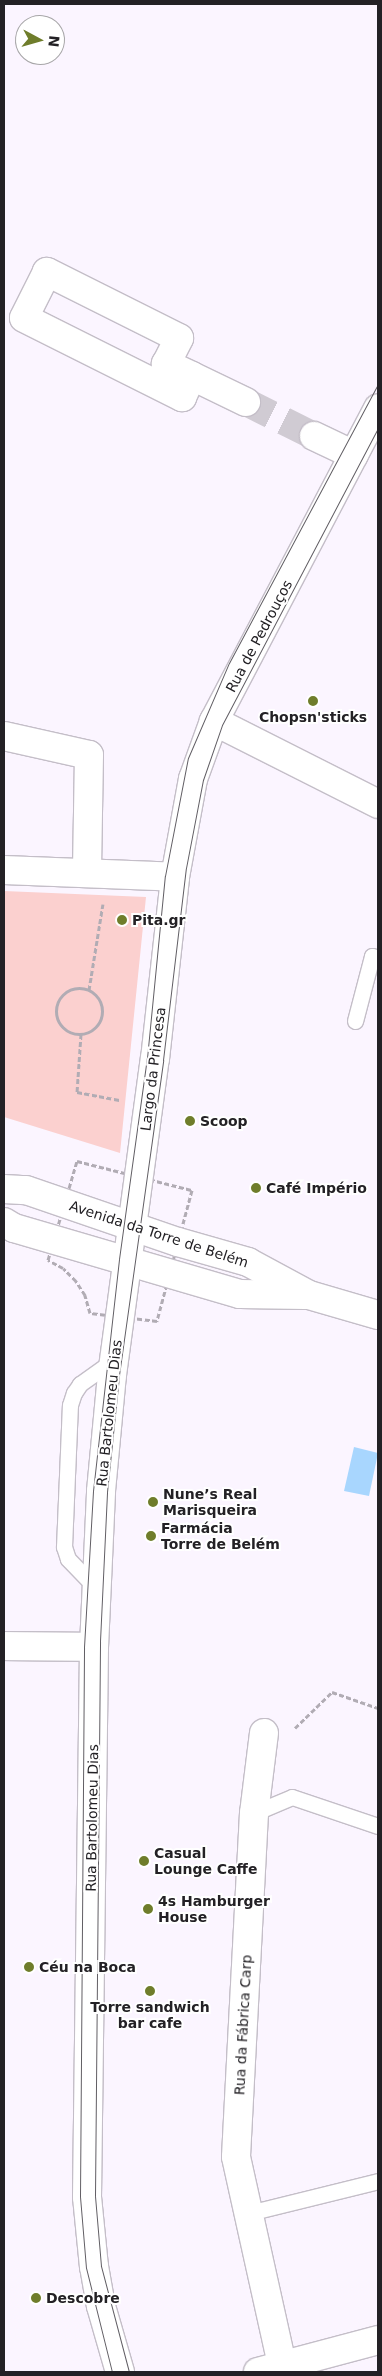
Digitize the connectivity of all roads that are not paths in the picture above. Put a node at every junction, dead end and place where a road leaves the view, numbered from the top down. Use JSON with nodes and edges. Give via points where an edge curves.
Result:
{"nodes":[{"id":1,"x":192,"y":376,"type":"junction"},
{"id":2,"x":246,"y":402,"type":"tunnel mouth"},
{"id":3,"x":378,"y":408,"type":"edge"},
{"id":4,"x":314,"y":436,"type":"tunnel mouth"},
{"id":5,"x":354,"y":455,"type":"junction"},
{"id":6,"x":214,"y":721,"type":"junction"},
{"id":7,"x":4,"y":736,"type":"edge"},
{"id":8,"x":378,"y":804,"type":"edge"},
{"id":9,"x":4,"y":870,"type":"edge"},
{"id":10,"x":87,"y":873,"type":"junction"},
{"id":11,"x":175,"y":877,"type":"junction"},
{"id":12,"x":378,"y":958,"type":"edge"},
{"id":13,"x":355,"y":1021,"type":"dead end"},
{"id":14,"x":4,"y":1189,"type":"edge"},
{"id":15,"x":4,"y":1222,"type":"edge"},
{"id":16,"x":132,"y":1226,"type":"junction"},
{"id":17,"x":127,"y":1261,"type":"junction"},
{"id":18,"x":309,"y":1295,"type":"junction"},
{"id":19,"x":378,"y":1315,"type":"edge"},
{"id":20,"x":114,"y":1359,"type":"junction"},
{"id":21,"x":97,"y":1589,"type":"junction"},
{"id":22,"x":4,"y":1646,"type":"edge"},
{"id":23,"x":94,"y":1647,"type":"junction"},
{"id":24,"x":264,"y":1732,"type":"road end"},
{"id":25,"x":254,"y":1813,"type":"junction"},
{"id":26,"x":378,"y":1826,"type":"edge"},
{"id":27,"x":378,"y":2181,"type":"edge"},
{"id":28,"x":249,"y":2214,"type":"junction"},
{"id":29,"x":378,"y":2340,"type":"edge"},
{"id":30,"x":270,"y":2368,"type":"edge"},
{"id":31,"x":120,"y":2372,"type":"edge"}],
"edges":[{"from":1,"to":1,"type":"street","via":[[182,397],[24,318],[47,272],[179,338],[166,364]]},
{"from":1,"to":2,"type":"street"},
{"from":3,"to":5,"type":"street","name":"Rua de Pedrouços"},
{"from":4,"to":5,"type":"street"},
{"from":5,"to":6,"type":"street","name":"Rua de Pedrouços"},
{"from":6,"to":8,"type":"street"},
{"from":6,"to":11,"type":"street","name":"Rua de Pedrouços","via":[[193,779]]},
{"from":7,"to":10,"type":"street","via":[[89,755]]},
{"from":9,"to":10,"type":"street"},
{"from":10,"to":11,"type":"street"},
{"from":11,"to":16,"type":"street","name":"Largo da Princesa"},
{"from":12,"to":13,"type":"lane","via":[[372,956]]},
{"from":14,"to":16,"type":"street","name":"Avenida da Torre de Belém","via":[[26,1190]]},
{"from":15,"to":17,"type":"street","name":"Avenida da Torre de Belém","via":[[14,1228]]},
{"from":16,"to":17,"type":"street","name":"Largo da Princesa"},
{"from":16,"to":18,"type":"street","name":"Avenida da Torre de Belém","via":[[248,1262]]},
{"from":17,"to":18,"type":"street","name":"Avenida da Torre de Belém","via":[[240,1294]]},
{"from":17,"to":20,"type":"street","name":"Rua Bartolomeu Dias"},
{"from":18,"to":19,"type":"street","name":"Avenida da Torre de Belém"},
{"from":20,"to":21,"type":"street","name":"Rua Bartolomeu Dias","via":[[101,1491]]},
{"from":20,"to":21,"type":"lane","via":[[80,1384],[70,1405],[64,1546],[68,1559]]},
{"from":21,"to":23,"type":"street","name":"Rua Bartolomeu Dias"},
{"from":22,"to":23,"type":"street"},
{"from":23,"to":31,"type":"street","name":"Rua Bartolomeu Dias","via":[[88,2196],[101,2306]]},
{"from":24,"to":25,"type":"street","name":"Rua da Fábrica Carp"},
{"from":25,"to":26,"type":"lane","via":[[292,1797]]},
{"from":25,"to":28,"type":"street","name":"Rua da Fábrica Carp","via":[[236,2157]]},
{"from":27,"to":28,"type":"lane"},
{"from":28,"to":30,"type":"street","name":"Rua da Fábrica Carp"},
{"from":29,"to":30,"type":"street"}]}
